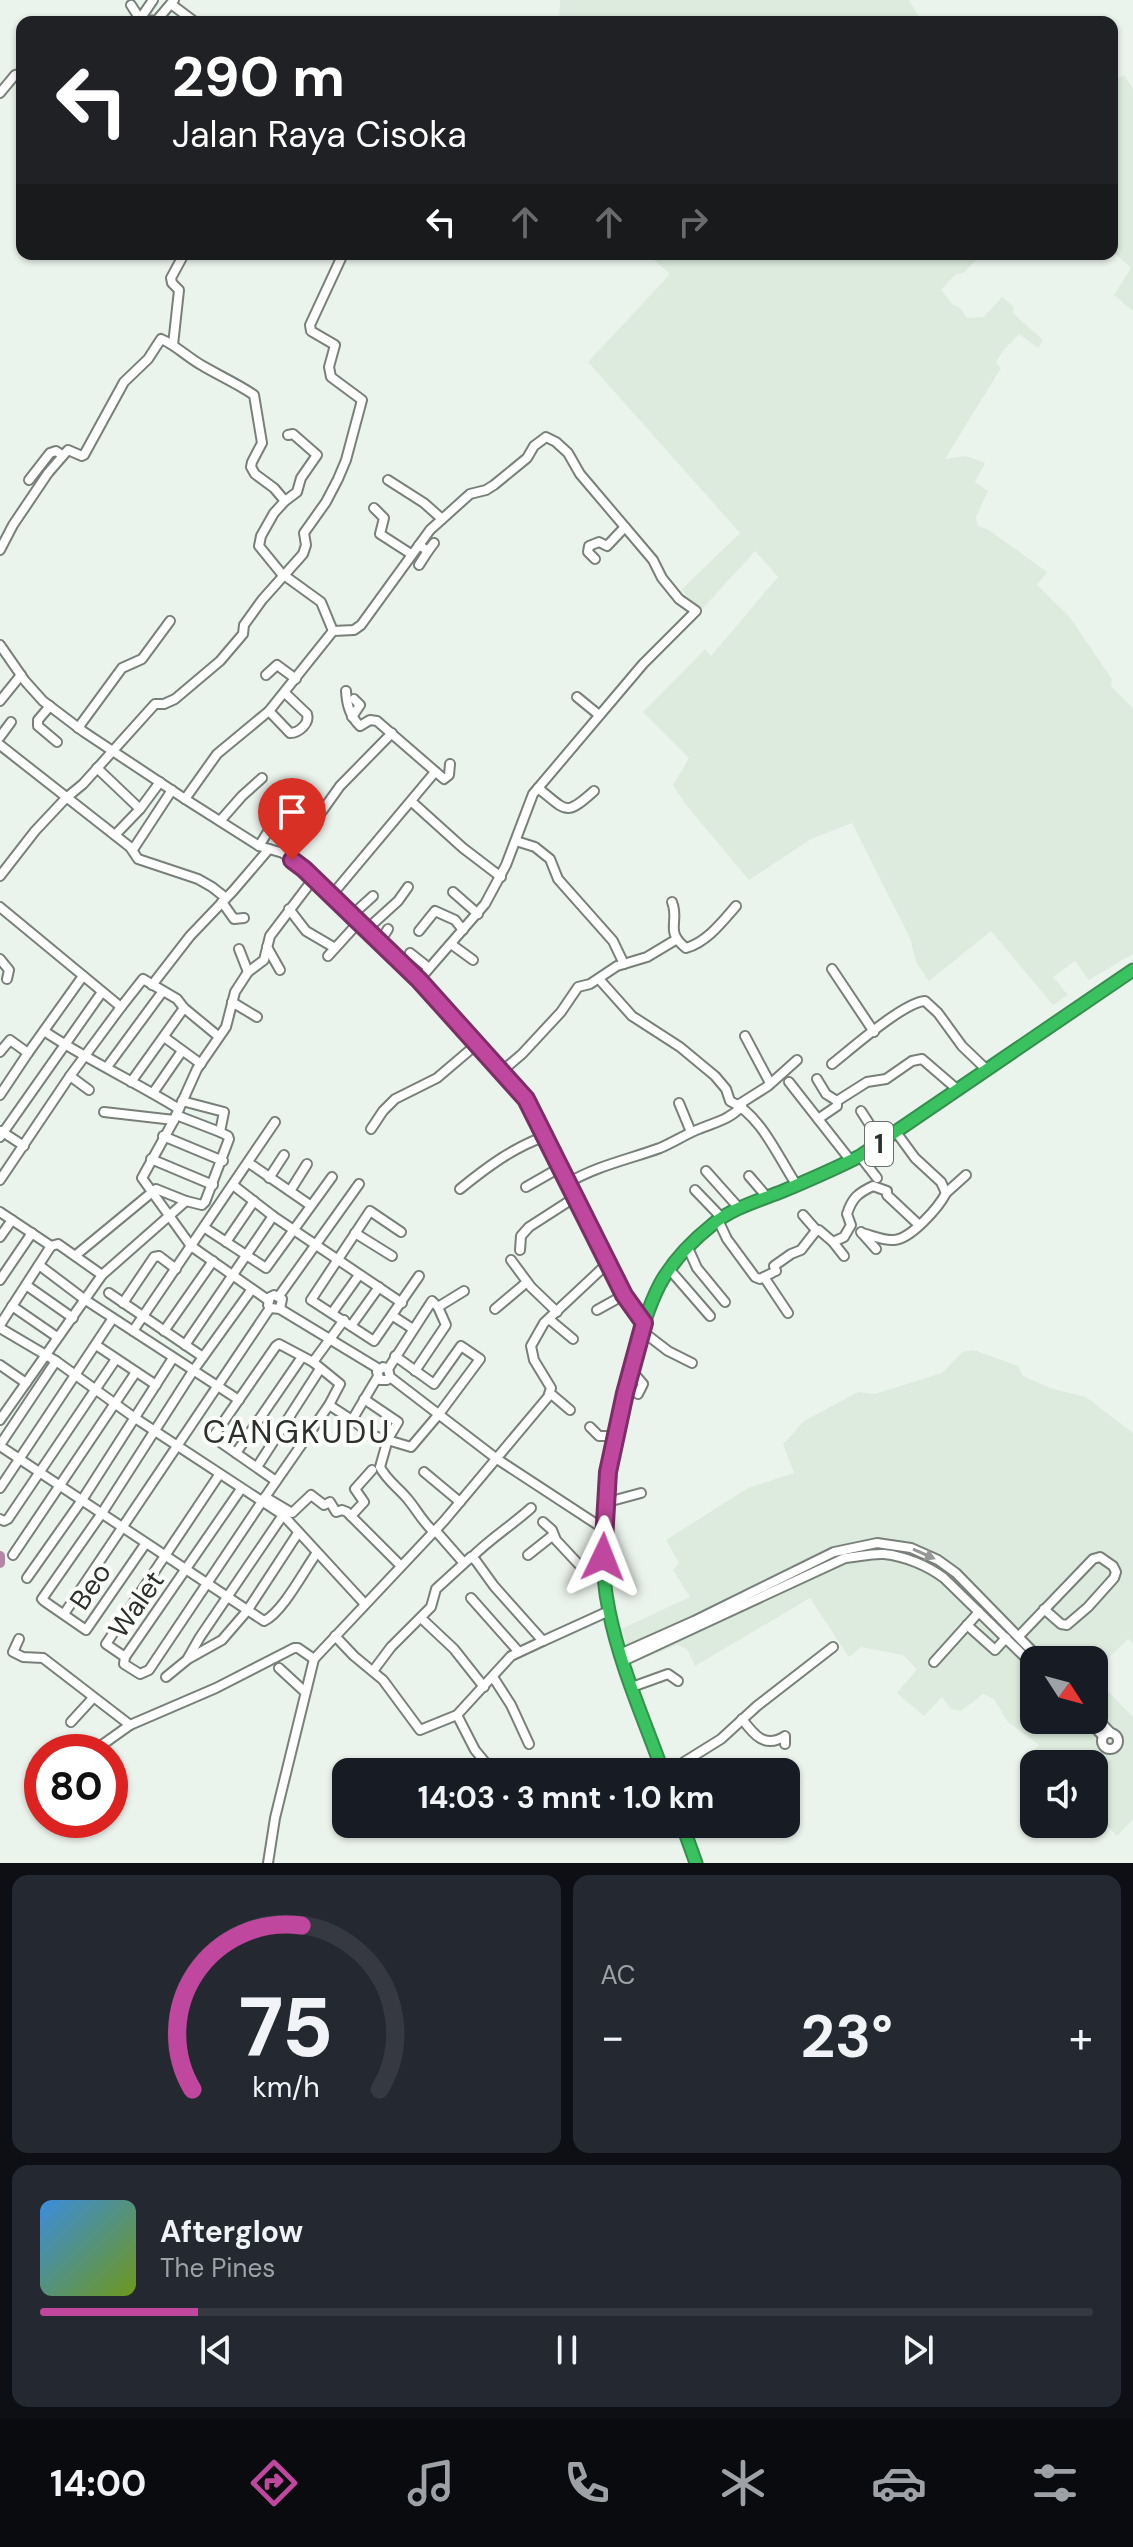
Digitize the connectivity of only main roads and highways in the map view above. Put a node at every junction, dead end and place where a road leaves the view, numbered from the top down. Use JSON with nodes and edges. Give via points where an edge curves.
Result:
{"nodes":[{"id":1,"x":1133,"y":970,"type":"edge"},
{"id":2,"x":660,"y":1758,"type":"edge"},
{"id":3,"x":687,"y":1838,"type":"edge"},
{"id":4,"x":696,"y":1863,"type":"edge"}],
"edges":[{"from":1,"to":2,"type":"highway","number":"1","via":[[855,1158],[720,1219],[661,1282],[643,1327],[615,1436],[604,1503],[603,1557],[621,1657]]},
{"from":3,"to":4,"type":"highway"}]}
